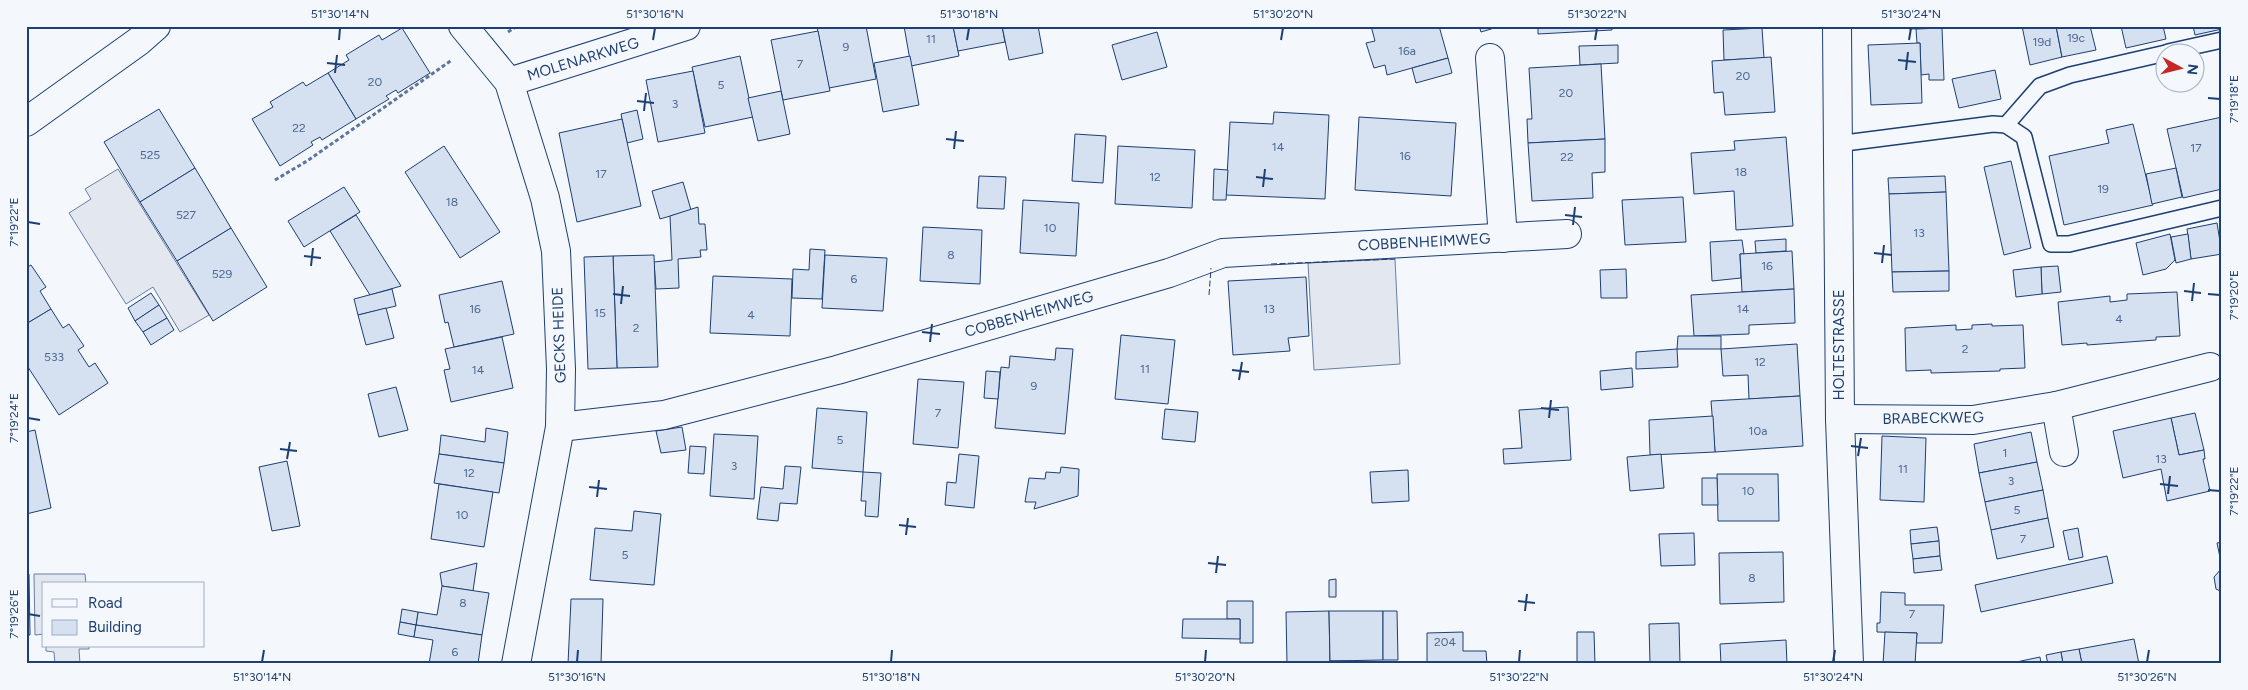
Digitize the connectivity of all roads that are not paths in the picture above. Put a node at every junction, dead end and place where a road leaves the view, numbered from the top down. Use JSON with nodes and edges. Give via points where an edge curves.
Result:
{"nodes":[{"id":1,"x":156,"y":26,"type":"edge"},
{"id":2,"x":686,"y":26,"type":"edge"},
{"id":3,"x":1837,"y":26,"type":"edge"},
{"id":4,"x":470,"y":34,"type":"edge"},
{"id":5,"x":2222,"y":40,"type":"edge"},
{"id":6,"x":2206,"y":44,"type":"edge"},
{"id":7,"x":2156,"y":55,"type":"edge"},
{"id":8,"x":1490,"y":58,"type":"dead end"},
{"id":9,"x":509,"y":82,"type":"junction"},
{"id":10,"x":26,"y":122,"type":"edge"},
{"id":11,"x":2006,"y":125,"type":"junction"},
{"id":12,"x":1838,"y":144,"type":"junction"},
{"id":13,"x":2222,"y":208,"type":"edge"},
{"id":14,"x":1568,"y":234,"type":"dead end"},
{"id":15,"x":1503,"y":238,"type":"junction"},
{"id":16,"x":2210,"y":368,"type":"dead end"},
{"id":17,"x":2056,"y":406,"type":"junction"},
{"id":18,"x":1840,"y":419,"type":"junction"},
{"id":19,"x":560,"y":427,"type":"junction"},
{"id":20,"x":2064,"y":452,"type":"dead end"},
{"id":21,"x":516,"y":664,"type":"edge"},
{"id":22,"x":1849,"y":664,"type":"edge"}],
"edges":[{"from":1,"to":10,"type":"street"},
{"from":2,"to":9,"type":"street","name":"MOLENARKWEG"},
{"from":3,"to":12,"type":"street","name":"HOLTESTRASSE"},
{"from":4,"to":9,"type":"street","name":"GECKS HEIDE"},
{"from":5,"to":6,"type":"lane"},
{"from":7,"to":11,"type":"lane","via":[[2070,75],[2040,86]]},
{"from":8,"to":15,"type":"street","name":"COBBENHEIMWEG"},
{"from":9,"to":19,"type":"street","name":"GECKS HEIDE","via":[[545,198],[556,251],[562,369]]},
{"from":11,"to":12,"type":"lane"},
{"from":11,"to":13,"type":"lane","via":[[2024,138],[2051,244],[2069,244]]},
{"from":12,"to":18,"type":"street","name":"HOLTESTRASSE"},
{"from":14,"to":15,"type":"street","name":"COBBENHEIMWEG"},
{"from":15,"to":19,"type":"street","name":"COBBENHEIMWEG","via":[[1223,252],[1169,274],[837,370],[673,413]]},
{"from":16,"to":17,"type":"street","name":"BRABECKWEG"},
{"from":17,"to":18,"type":"street","name":"BRABECKWEG","via":[[1973,420]]},
{"from":17,"to":20,"type":"street"},
{"from":18,"to":22,"type":"street","name":"HOLTESTRASSE"},
{"from":19,"to":21,"type":"street","name":"GECKS HEIDE"}]}
